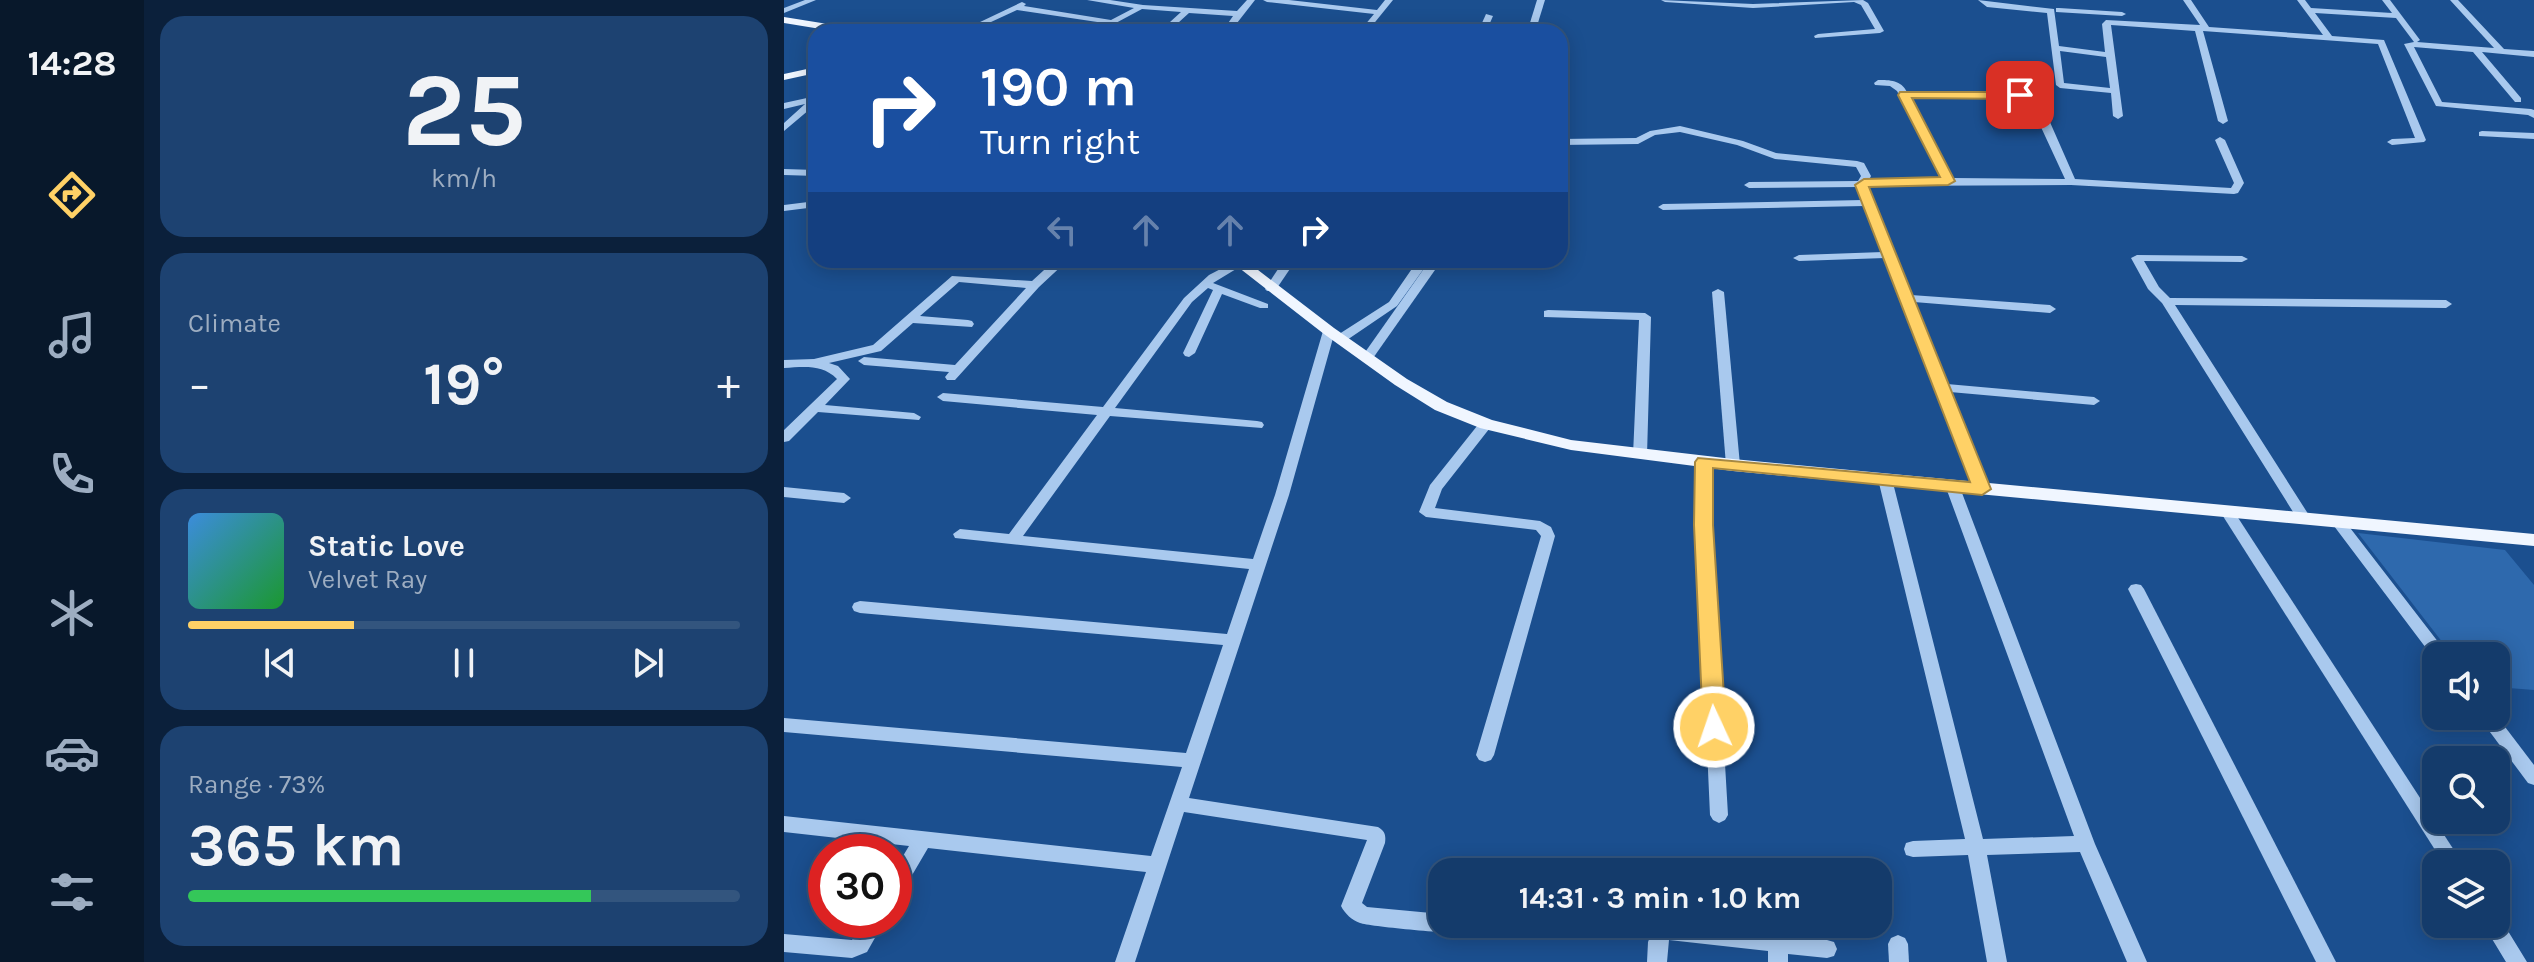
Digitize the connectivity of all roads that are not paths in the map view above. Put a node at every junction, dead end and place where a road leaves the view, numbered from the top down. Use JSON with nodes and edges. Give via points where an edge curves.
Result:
{"nodes":[{"id":1,"x":812,"y":0,"type":"edge"},
{"id":2,"x":1029,"y":0,"type":"edge"},
{"id":3,"x":1091,"y":0,"type":"edge"},
{"id":4,"x":1251,"y":0,"type":"edge"},
{"id":5,"x":1267,"y":0,"type":"edge"},
{"id":6,"x":1389,"y":0,"type":"edge"},
{"id":7,"x":1541,"y":0,"type":"edge"},
{"id":8,"x":1665,"y":0,"type":"edge"},
{"id":9,"x":1854,"y":0,"type":"edge"},
{"id":10,"x":1982,"y":0,"type":"edge"},
{"id":11,"x":2187,"y":0,"type":"edge"},
{"id":12,"x":2301,"y":0,"type":"edge"},
{"id":13,"x":2386,"y":0,"type":"edge"},
{"id":14,"x":2454,"y":0,"type":"edge"},
{"id":15,"x":1015,"y":7,"type":"junction"},
{"id":16,"x":1144,"y":7,"type":"junction"},
{"id":17,"x":1188,"y":10,"type":"junction"},
{"id":18,"x":2059,"y":10,"type":"dead end"},
{"id":19,"x":2309,"y":10,"type":"junction"},
{"id":20,"x":784,"y":11,"type":"edge"},
{"id":21,"x":1378,"y":12,"type":"junction"},
{"id":22,"x":1239,"y":14,"type":"junction"},
{"id":23,"x":1489,"y":16,"type":"dead end"},
{"id":24,"x":2399,"y":16,"type":"junction"},
{"id":25,"x":784,"y":20,"type":"edge"},
{"id":26,"x":1112,"y":22,"type":"junction"},
{"id":27,"x":982,"y":23,"type":"joint"},
{"id":28,"x":809,"y":24,"type":"edge"},
{"id":29,"x":989,"y":24,"type":"edge"},
{"id":30,"x":1108,"y":24,"type":"edge"},
{"id":31,"x":1172,"y":24,"type":"edge"},
{"id":32,"x":1232,"y":24,"type":"edge"},
{"id":33,"x":1369,"y":24,"type":"edge"},
{"id":34,"x":1486,"y":24,"type":"edge"},
{"id":35,"x":1534,"y":24,"type":"edge"},
{"id":36,"x":2158,"y":24,"type":"junction"},
{"id":37,"x":2202,"y":28,"type":"junction"},
{"id":38,"x":1818,"y":36,"type":"dead end"},
{"id":39,"x":2329,"y":37,"type":"junction"},
{"id":40,"x":2381,"y":42,"type":"junction"},
{"id":41,"x":2412,"y":42,"type":"junction"},
{"id":42,"x":2055,"y":48,"type":"junction"},
{"id":43,"x":2475,"y":49,"type":"junction"},
{"id":44,"x":2501,"y":51,"type":"junction"},
{"id":45,"x":2534,"y":54,"type":"edge"},
{"id":46,"x":2111,"y":55,"type":"junction"},
{"id":47,"x":808,"y":72,"type":"edge"},
{"id":48,"x":784,"y":77,"type":"edge"},
{"id":49,"x":1878,"y":83,"type":"dead end"},
{"id":50,"x":2116,"y":91,"type":"junction"},
{"id":51,"x":1904,"y":95,"type":"junction"},
{"id":52,"x":2518,"y":100,"type":"dead end"},
{"id":53,"x":808,"y":101,"type":"edge"},
{"id":54,"x":784,"y":106,"type":"edge"},
{"id":55,"x":808,"y":106,"type":"edge"},
{"id":56,"x":2533,"y":113,"type":"edge"},
{"id":57,"x":2118,"y":116,"type":"dead end"},
{"id":58,"x":2223,"y":121,"type":"dead end"},
{"id":59,"x":784,"y":128,"type":"edge"},
{"id":60,"x":2482,"y":134,"type":"dead end"},
{"id":61,"x":2534,"y":136,"type":"edge"},
{"id":62,"x":2220,"y":140,"type":"dead end"},
{"id":63,"x":1568,"y":142,"type":"edge"},
{"id":64,"x":2392,"y":142,"type":"dead end"},
{"id":65,"x":808,"y":169,"type":"edge"},
{"id":66,"x":784,"y":172,"type":"edge"},
{"id":67,"x":801,"y":173,"type":"junction"},
{"id":68,"x":808,"y":173,"type":"edge"},
{"id":69,"x":1948,"y":181,"type":"junction"},
{"id":70,"x":2071,"y":182,"type":"junction"},
{"id":71,"x":1862,"y":184,"type":"junction"},
{"id":72,"x":1749,"y":185,"type":"dead end"},
{"id":73,"x":1867,"y":203,"type":"junction"},
{"id":74,"x":808,"y":205,"type":"edge"},
{"id":75,"x":1663,"y":207,"type":"dead end"},
{"id":76,"x":784,"y":208,"type":"edge"},
{"id":77,"x":1888,"y":255,"type":"junction"},
{"id":78,"x":1799,"y":258,"type":"dead end"},
{"id":79,"x":2242,"y":259,"type":"dead end"},
{"id":80,"x":1053,"y":268,"type":"edge"},
{"id":81,"x":1228,"y":268,"type":"edge"},
{"id":82,"x":1243,"y":268,"type":"edge"},
{"id":83,"x":1285,"y":268,"type":"edge"},
{"id":84,"x":1418,"y":268,"type":"edge"},
{"id":85,"x":1430,"y":268,"type":"edge"},
{"id":86,"x":1204,"y":283,"type":"junction"},
{"id":87,"x":1035,"y":285,"type":"junction"},
{"id":88,"x":1219,"y":289,"type":"junction"},
{"id":89,"x":1718,"y":292,"type":"dead end"},
{"id":90,"x":1267,"y":298,"type":"junction"},
{"id":91,"x":1905,"y":298,"type":"junction"},
{"id":92,"x":2167,"y":301,"type":"junction"},
{"id":93,"x":2446,"y":304,"type":"dead end"},
{"id":94,"x":2050,"y":309,"type":"dead end"},
{"id":95,"x":1548,"y":314,"type":"dead end"},
{"id":96,"x":911,"y":319,"type":"junction"},
{"id":97,"x":968,"y":324,"type":"dead end"},
{"id":98,"x":1335,"y":335,"type":"junction"},
{"id":99,"x":877,"y":348,"type":"junction"},
{"id":100,"x":1189,"y":353,"type":"dead end"},
{"id":101,"x":1367,"y":358,"type":"junction"},
{"id":102,"x":864,"y":361,"type":"junction"},
{"id":103,"x":814,"y":363,"type":"junction"},
{"id":104,"x":784,"y":364,"type":"edge"},
{"id":105,"x":844,"y":379,"type":"junction"},
{"id":106,"x":1942,"y":387,"type":"junction"},
{"id":107,"x":943,"y":397,"type":"dead end"},
{"id":108,"x":2094,"y":401,"type":"dead end"},
{"id":109,"x":815,"y":408,"type":"junction"},
{"id":110,"x":1104,"y":412,"type":"junction"},
{"id":111,"x":914,"y":417,"type":"dead end"},
{"id":112,"x":1486,"y":424,"type":"junction"},
{"id":113,"x":1257,"y":425,"type":"dead end"},
{"id":114,"x":784,"y":438,"type":"edge"},
{"id":115,"x":1640,"y":455,"type":"junction"},
{"id":116,"x":1704,"y":462,"type":"junction"},
{"id":117,"x":1733,"y":465,"type":"junction"},
{"id":118,"x":1885,"y":479,"type":"junction"},
{"id":119,"x":1952,"y":485,"type":"junction"},
{"id":120,"x":1982,"y":489,"type":"junction"},
{"id":121,"x":784,"y":492,"type":"edge"},
{"id":122,"x":844,"y":498,"type":"dead end"},
{"id":123,"x":2228,"y":513,"type":"junction"},
{"id":124,"x":2305,"y":520,"type":"junction"},
{"id":125,"x":2339,"y":523,"type":"junction"},
{"id":126,"x":960,"y":534,"type":"dead end"},
{"id":127,"x":1013,"y":539,"type":"junction"},
{"id":128,"x":2534,"y":540,"type":"edge"},
{"id":129,"x":1258,"y":565,"type":"junction"},
{"id":130,"x":2136,"y":589,"type":"dead end"},
{"id":131,"x":860,"y":607,"type":"dead end"},
{"id":132,"x":1233,"y":640,"type":"junction"},
{"id":133,"x":2430,"y":642,"type":"edge"},
{"id":134,"x":784,"y":725,"type":"edge"},
{"id":135,"x":2498,"y":730,"type":"edge"},
{"id":136,"x":1485,"y":755,"type":"dead end"},
{"id":137,"x":1192,"y":761,"type":"junction"},
{"id":138,"x":2534,"y":778,"type":"edge"},
{"id":139,"x":1179,"y":804,"type":"junction"},
{"id":140,"x":1719,"y":815,"type":"dead end"},
{"id":141,"x":784,"y":824,"type":"edge"},
{"id":142,"x":923,"y":839,"type":"junction"},
{"id":143,"x":2086,"y":844,"type":"junction"},
{"id":144,"x":1976,"y":847,"type":"junction"},
{"id":145,"x":1913,"y":849,"type":"dead end"},
{"id":146,"x":2445,"y":850,"type":"edge"},
{"id":147,"x":912,"y":858,"type":"edge"},
{"id":148,"x":1155,"y":865,"type":"junction"},
{"id":149,"x":1428,"y":922,"type":"edge"},
{"id":150,"x":865,"y":938,"type":"edge"},
{"id":151,"x":2502,"y":938,"type":"edge"},
{"id":152,"x":784,"y":943,"type":"edge"},
{"id":153,"x":1827,"y":949,"type":"dead end"},
{"id":154,"x":1778,"y":952,"type":"edge"},
{"id":155,"x":1125,"y":962,"type":"edge"},
{"id":156,"x":1657,"y":962,"type":"edge"},
{"id":157,"x":1997,"y":962,"type":"edge"},
{"id":158,"x":2137,"y":962,"type":"edge"},
{"id":159,"x":2326,"y":962,"type":"edge"},
{"id":160,"x":2517,"y":962,"type":"edge"}],
"edges":[{"from":1,"to":20,"type":"street"},
{"from":2,"to":15,"type":"street"},
{"from":3,"to":16,"type":"street"},
{"from":4,"to":5,"type":"street"},
{"from":4,"to":22,"type":"street"},
{"from":5,"to":21,"type":"street"},
{"from":6,"to":21,"type":"street"},
{"from":7,"to":35,"type":"street"},
{"from":8,"to":9,"type":"street","via":[[1753,6]]},
{"from":9,"to":38,"type":"street","via":[[1864,3],[1880,31]]},
{"from":10,"to":42,"type":"street","via":[[1991,6],[2051,11]]},
{"from":11,"to":37,"type":"street"},
{"from":12,"to":19,"type":"street"},
{"from":13,"to":24,"type":"street"},
{"from":14,"to":44,"type":"street"},
{"from":15,"to":26,"type":"street"},
{"from":15,"to":27,"type":"street"},
{"from":16,"to":17,"type":"street"},
{"from":16,"to":26,"type":"street"},
{"from":17,"to":22,"type":"street"},
{"from":17,"to":31,"type":"street"},
{"from":18,"to":36,"type":"street","via":[[2146,15]]},
{"from":19,"to":24,"type":"street"},
{"from":19,"to":39,"type":"street"},
{"from":21,"to":33,"type":"street"},
{"from":22,"to":32,"type":"street"},
{"from":23,"to":34,"type":"street"},
{"from":24,"to":41,"type":"street"},
{"from":25,"to":28,"type":"main road"},
{"from":26,"to":30,"type":"street"},
{"from":27,"to":29,"type":"street"},
{"from":36,"to":37,"type":"street"},
{"from":36,"to":46,"type":"street","via":[[2107,23]]},
{"from":37,"to":39,"type":"street"},
{"from":37,"to":58,"type":"street"},
{"from":39,"to":40,"type":"street"},
{"from":40,"to":41,"type":"street"},
{"from":40,"to":64,"type":"street","via":[[2421,140]]},
{"from":41,"to":43,"type":"street"},
{"from":41,"to":56,"type":"street","via":[[2439,104]]},
{"from":42,"to":46,"type":"street"},
{"from":42,"to":50,"type":"street","via":[[2060,85]]},
{"from":43,"to":44,"type":"street"},
{"from":43,"to":52,"type":"street"},
{"from":44,"to":45,"type":"street"},
{"from":46,"to":50,"type":"street"},
{"from":47,"to":48,"type":"main road"},
{"from":49,"to":51,"type":"street","via":[[1897,85]]},
{"from":50,"to":57,"type":"street"},
{"from":51,"to":69,"type":"street"},
{"from":51,"to":70,"type":"street","via":[[2031,96]]},
{"from":53,"to":54,"type":"street"},
{"from":55,"to":59,"type":"street"},
{"from":60,"to":61,"type":"street"},
{"from":62,"to":70,"type":"street","via":[[2236,171],[2239,183],[2234,191]]},
{"from":63,"to":71,"type":"street","via":[[1638,141],[1653,133],[1693,131],[1775,156],[1854,163],[1864,170]]},
{"from":65,"to":67,"type":"street"},
{"from":66,"to":67,"type":"street"},
{"from":67,"to":68,"type":"street"},
{"from":69,"to":70,"type":"street"},
{"from":69,"to":71,"type":"street"},
{"from":71,"to":72,"type":"street"},
{"from":71,"to":73,"type":"street"},
{"from":73,"to":75,"type":"street"},
{"from":73,"to":77,"type":"street"},
{"from":74,"to":76,"type":"street"},
{"from":77,"to":78,"type":"street"},
{"from":77,"to":91,"type":"street"},
{"from":79,"to":92,"type":"street","via":[[2137,258]]},
{"from":80,"to":87,"type":"street"},
{"from":81,"to":86,"type":"street"},
{"from":82,"to":90,"type":"main road"},
{"from":83,"to":90,"type":"street"},
{"from":84,"to":98,"type":"street","via":[[1393,304]]},
{"from":85,"to":101,"type":"street"},
{"from":86,"to":88,"type":"street"},
{"from":86,"to":110,"type":"street"},
{"from":87,"to":96,"type":"street","via":[[961,277]]},
{"from":87,"to":102,"type":"street","via":[[954,373]]},
{"from":88,"to":90,"type":"street"},
{"from":88,"to":100,"type":"street"},
{"from":89,"to":117,"type":"street"},
{"from":90,"to":98,"type":"main road"},
{"from":91,"to":94,"type":"street"},
{"from":91,"to":106,"type":"street"},
{"from":92,"to":93,"type":"street"},
{"from":92,"to":124,"type":"street"},
{"from":95,"to":115,"type":"street","via":[[1645,317]]},
{"from":96,"to":97,"type":"street"},
{"from":96,"to":99,"type":"street"},
{"from":98,"to":101,"type":"main road"},
{"from":98,"to":129,"type":"street"},
{"from":99,"to":102,"type":"street"},
{"from":99,"to":103,"type":"street"},
{"from":101,"to":112,"type":"main road","via":[[1441,406]]},
{"from":102,"to":105,"type":"street"},
{"from":103,"to":104,"type":"street"},
{"from":103,"to":105,"type":"street","via":[[834,369]]},
{"from":105,"to":109,"type":"street"},
{"from":106,"to":108,"type":"street"},
{"from":106,"to":120,"type":"street"},
{"from":107,"to":110,"type":"street"},
{"from":109,"to":111,"type":"street"},
{"from":109,"to":114,"type":"street"},
{"from":110,"to":113,"type":"street"},
{"from":110,"to":127,"type":"street"},
{"from":112,"to":115,"type":"main road"},
{"from":112,"to":136,"type":"street","via":[[1435,488],[1426,512],[1540,526],[1548,536]]},
{"from":115,"to":116,"type":"main road"},
{"from":116,"to":117,"type":"main road"},
{"from":116,"to":140,"type":"street"},
{"from":117,"to":118,"type":"main road"},
{"from":118,"to":119,"type":"main road"},
{"from":118,"to":144,"type":"street"},
{"from":119,"to":120,"type":"main road"},
{"from":119,"to":143,"type":"street"},
{"from":120,"to":123,"type":"main road"},
{"from":121,"to":122,"type":"street"},
{"from":123,"to":124,"type":"main road"},
{"from":123,"to":146,"type":"street"},
{"from":124,"to":125,"type":"main road"},
{"from":125,"to":128,"type":"main road"},
{"from":125,"to":133,"type":"street"},
{"from":126,"to":127,"type":"street"},
{"from":127,"to":129,"type":"street"},
{"from":129,"to":132,"type":"street"},
{"from":130,"to":159,"type":"street"},
{"from":131,"to":132,"type":"street"},
{"from":132,"to":137,"type":"street"},
{"from":134,"to":137,"type":"street"},
{"from":135,"to":138,"type":"street"},
{"from":137,"to":139,"type":"street"},
{"from":139,"to":148,"type":"street"},
{"from":139,"to":149,"type":"street","via":[[1371,833],[1377,836],[1376,843],[1351,906],[1363,915]]},
{"from":141,"to":142,"type":"street"},
{"from":142,"to":147,"type":"street"},
{"from":142,"to":148,"type":"street"},
{"from":143,"to":144,"type":"street"},
{"from":143,"to":158,"type":"street"},
{"from":144,"to":145,"type":"street"},
{"from":144,"to":157,"type":"street"},
{"from":148,"to":155,"type":"street"},
{"from":150,"to":152,"type":"street","via":[[852,949]]},
{"from":151,"to":160,"type":"street"},
{"from":153,"to":154,"type":"street"},
{"from":154,"to":156,"type":"street","via":[[1662,930]]}]}
